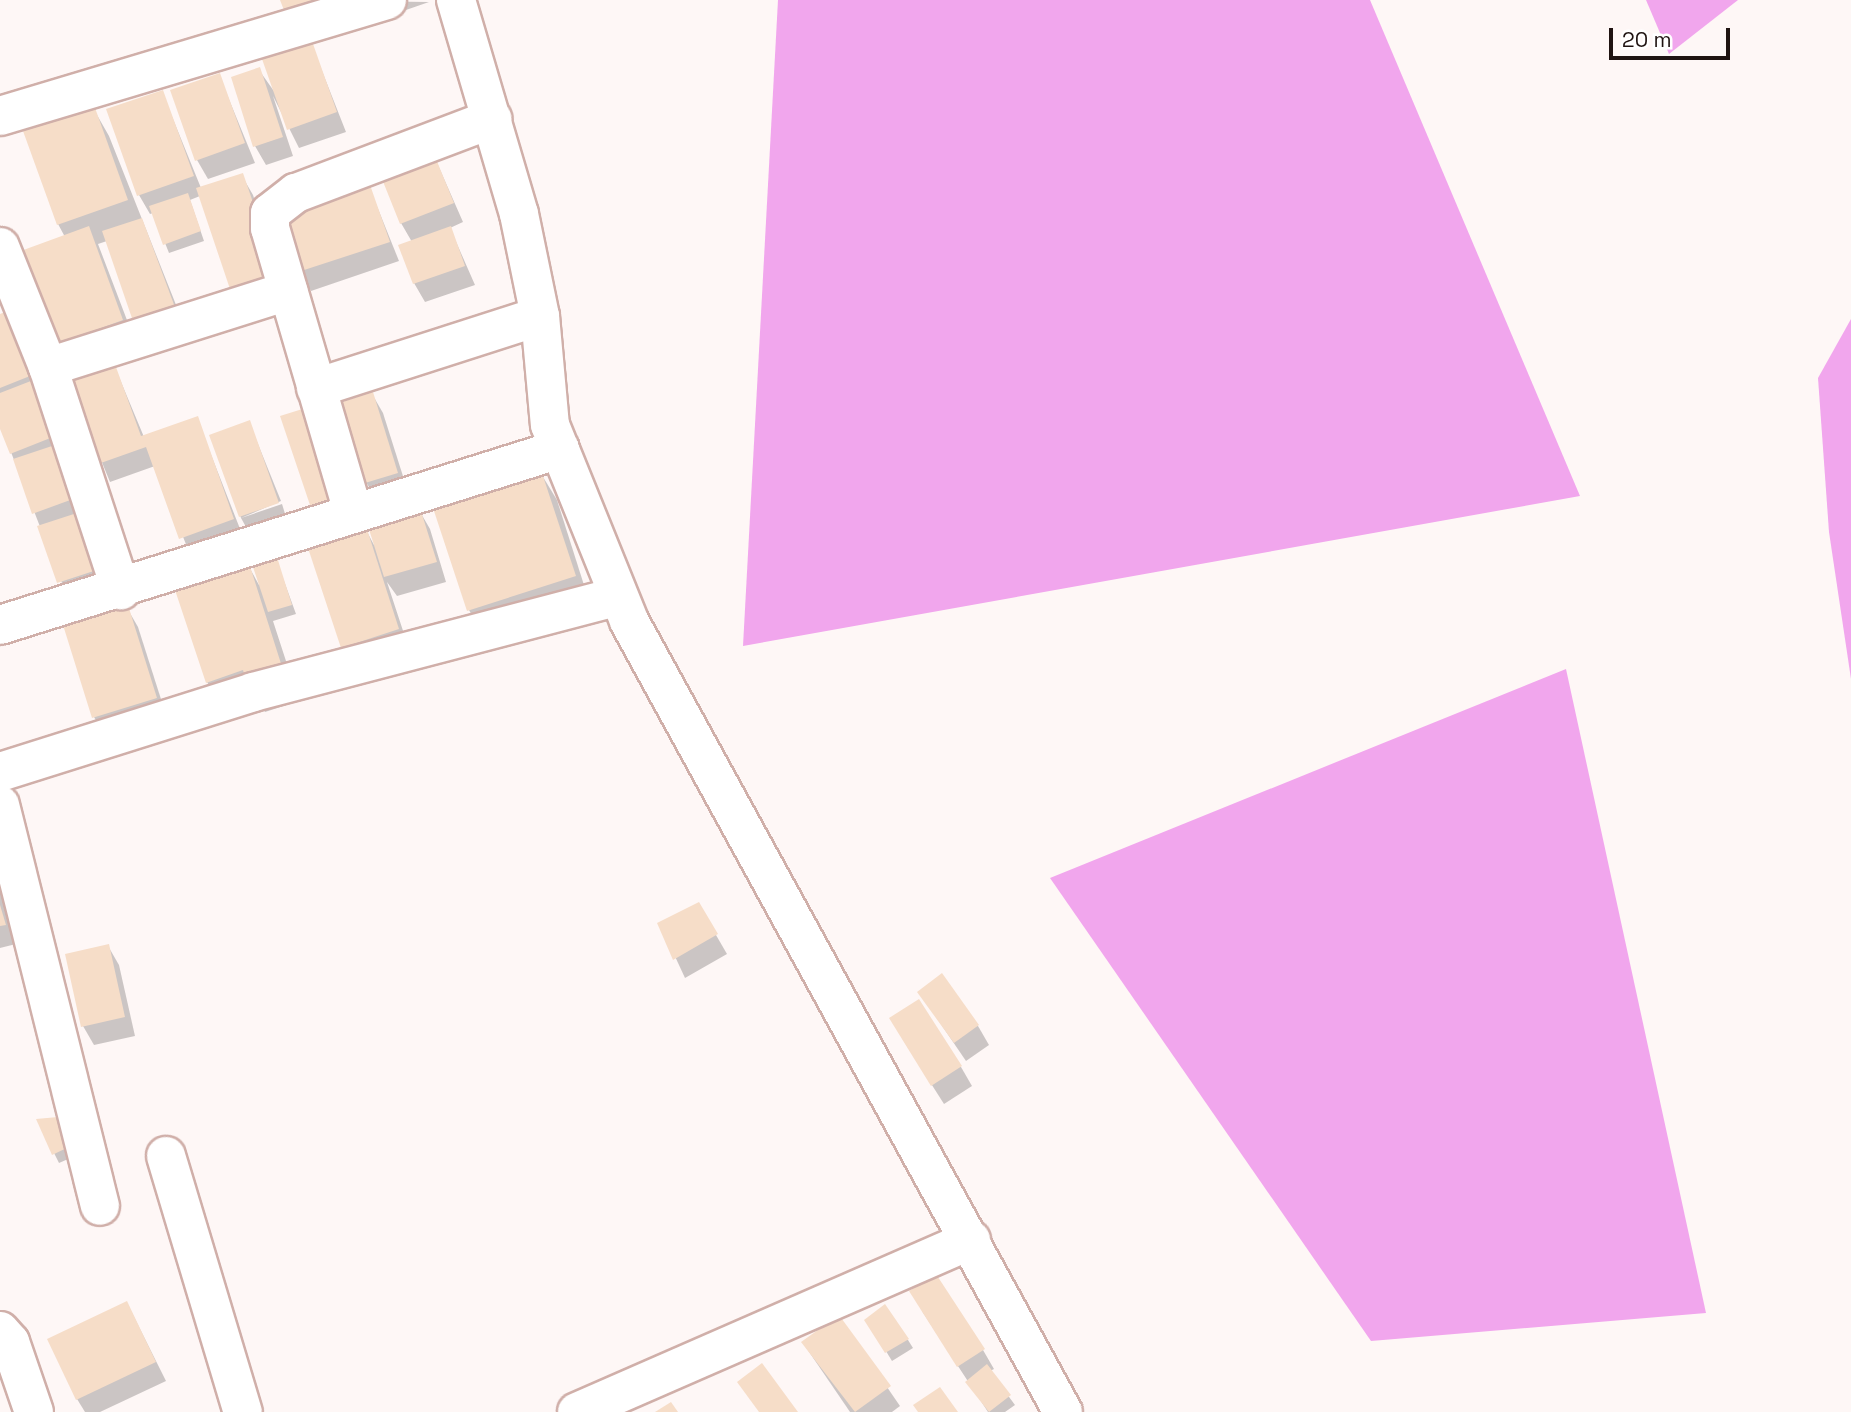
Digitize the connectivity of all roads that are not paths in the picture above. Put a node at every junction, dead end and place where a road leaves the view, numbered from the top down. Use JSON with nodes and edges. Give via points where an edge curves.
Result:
{"nodes":[{"id":1,"x":387,"y":0,"type":"edge"},
{"id":2,"x":456,"y":0,"type":"edge"},
{"id":3,"x":0,"y":116,"type":"edge"},
{"id":4,"x":492,"y":119,"type":"junction"},
{"id":5,"x":0,"y":247,"type":"edge"},
{"id":6,"x":288,"y":291,"type":"junction"},
{"id":7,"x":540,"y":316,"type":"junction"},
{"id":8,"x":48,"y":367,"type":"junction"},
{"id":9,"x":316,"y":388,"type":"junction"},
{"id":10,"x":560,"y":449,"type":"junction"},
{"id":11,"x":353,"y":512,"type":"junction"},
{"id":12,"x":121,"y":590,"type":"junction"},
{"id":13,"x":618,"y":596,"type":"junction"},
{"id":14,"x":1,"y":622,"type":"edge"},
{"id":15,"x":0,"y":772,"type":"edge"},
{"id":16,"x":0,"y":805,"type":"edge"},
{"id":17,"x":166,"y":1156,"type":"dead end"},
{"id":18,"x":100,"y":1206,"type":"dead end"},
{"id":19,"x":971,"y":1240,"type":"junction"},
{"id":20,"x":0,"y":1332,"type":"edge"},
{"id":21,"x":28,"y":1410,"type":"edge"},
{"id":22,"x":243,"y":1412,"type":"edge"},
{"id":23,"x":577,"y":1412,"type":"edge"},
{"id":24,"x":1063,"y":1412,"type":"edge"}],
"edges":[{"from":1,"to":3,"type":"street"},
{"from":2,"to":4,"type":"street"},
{"from":4,"to":6,"type":"street","via":[[280,204],[270,213],[270,228]]},
{"from":4,"to":7,"type":"street","via":[[508,166]]},
{"from":5,"to":8,"type":"street"},
{"from":6,"to":8,"type":"street"},
{"from":6,"to":9,"type":"street"},
{"from":7,"to":9,"type":"street"},
{"from":7,"to":10,"type":"street","via":[[548,415]]},
{"from":8,"to":12,"type":"street"},
{"from":9,"to":11,"type":"street"},
{"from":10,"to":11,"type":"street"},
{"from":10,"to":13,"type":"street"},
{"from":11,"to":12,"type":"street"},
{"from":12,"to":14,"type":"street"},
{"from":13,"to":15,"type":"street","via":[[253,692]]},
{"from":13,"to":19,"type":"street","via":[[821,978]]},
{"from":16,"to":18,"type":"street"},
{"from":17,"to":22,"type":"street"},
{"from":19,"to":23,"type":"street"},
{"from":19,"to":24,"type":"street"},
{"from":20,"to":21,"type":"street","via":[[10,1342]]}]}
